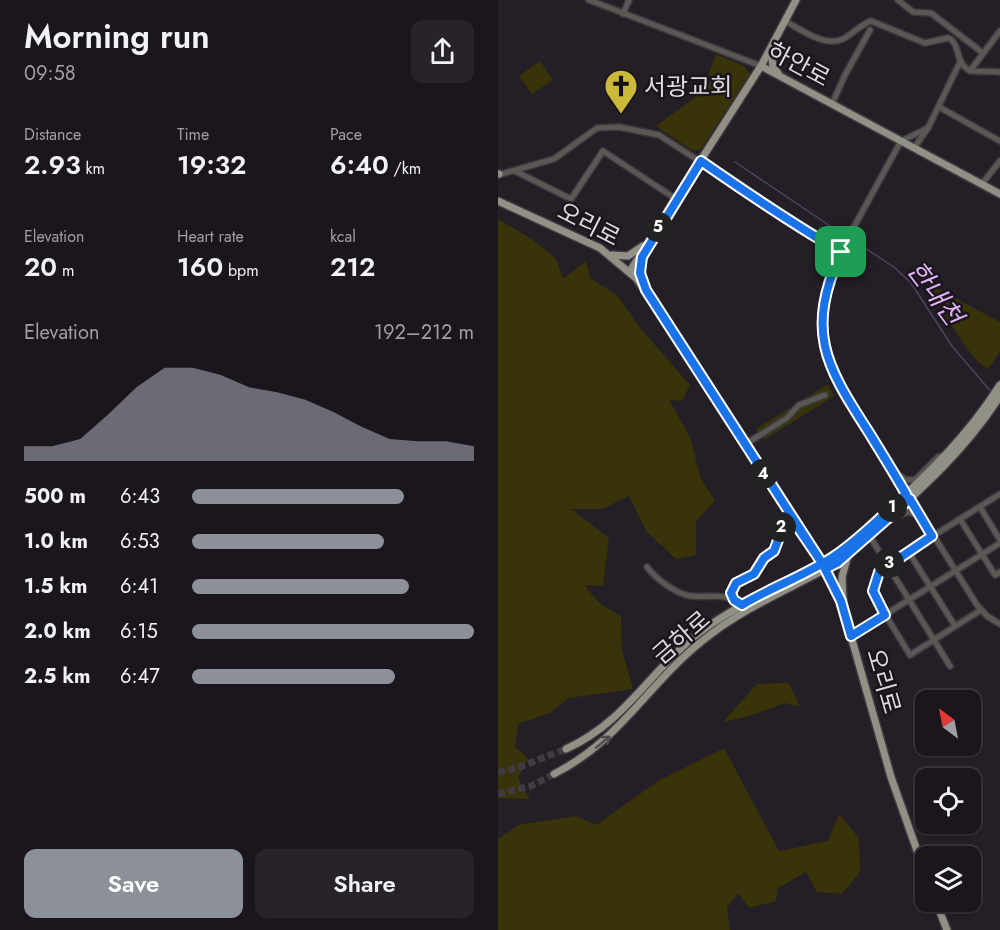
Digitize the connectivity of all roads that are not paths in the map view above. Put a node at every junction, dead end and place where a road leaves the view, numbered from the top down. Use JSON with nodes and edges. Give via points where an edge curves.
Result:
{"nodes":[{"id":1,"x":589,"y":0,"type":"edge"},
{"id":2,"x":629,"y":0,"type":"edge"},
{"id":3,"x":796,"y":0,"type":"edge"},
{"id":4,"x":898,"y":0,"type":"edge"},
{"id":5,"x":622,"y":14,"type":"junction"},
{"id":6,"x":785,"y":21,"type":"junction"},
{"id":7,"x":870,"y":30,"type":"dead end"},
{"id":8,"x":1000,"y":31,"type":"edge"},
{"id":9,"x":994,"y":39,"type":"junction"},
{"id":10,"x":1000,"y":44,"type":"edge"},
{"id":11,"x":771,"y":48,"type":"junction"},
{"id":12,"x":983,"y":53,"type":"junction"},
{"id":13,"x":960,"y":62,"type":"junction"},
{"id":14,"x":761,"y":66,"type":"junction"},
{"id":15,"x":970,"y":71,"type":"junction"},
{"id":16,"x":1000,"y":72,"type":"edge"},
{"id":17,"x":782,"y":77,"type":"junction"},
{"id":18,"x":832,"y":104,"type":"junction"},
{"id":19,"x":939,"y":107,"type":"junction"},
{"id":20,"x":928,"y":128,"type":"junction"},
{"id":21,"x":901,"y":141,"type":"junction"},
{"id":22,"x":1000,"y":141,"type":"edge"},
{"id":23,"x":914,"y":148,"type":"junction"},
{"id":24,"x":701,"y":161,"type":"junction"},
{"id":25,"x":1000,"y":161,"type":"edge"},
{"id":26,"x":515,"y":171,"type":"junction"},
{"id":27,"x":498,"y":175,"type":"edge"},
{"id":28,"x":982,"y":184,"type":"junction"},
{"id":29,"x":1000,"y":194,"type":"edge"},
{"id":30,"x":676,"y":199,"type":"junction"},
{"id":31,"x":498,"y":201,"type":"edge"},
{"id":32,"x":648,"y":243,"type":"junction"},
{"id":33,"x":841,"y":252,"type":"junction"},
{"id":34,"x":612,"y":255,"type":"junction"},
{"id":35,"x":630,"y":271,"type":"junction"},
{"id":36,"x":646,"y":290,"type":"junction"},
{"id":37,"x":999,"y":386,"type":"edge"},
{"id":38,"x":825,"y":395,"type":"dead end"},
{"id":39,"x":1000,"y":396,"type":"edge"},
{"id":40,"x":991,"y":405,"type":"junction"},
{"id":41,"x":744,"y":445,"type":"junction"},
{"id":42,"x":948,"y":453,"type":"junction"},
{"id":43,"x":892,"y":471,"type":"junction"},
{"id":44,"x":1000,"y":494,"type":"edge"},
{"id":45,"x":908,"y":496,"type":"junction"},
{"id":46,"x":980,"y":507,"type":"junction"},
{"id":47,"x":788,"y":513,"type":"junction"},
{"id":48,"x":920,"y":516,"type":"junction"},
{"id":49,"x":960,"y":519,"type":"junction"},
{"id":50,"x":884,"y":522,"type":"junction"},
{"id":51,"x":869,"y":535,"type":"junction"},
{"id":52,"x":932,"y":536,"type":"junction"},
{"id":53,"x":1000,"y":541,"type":"edge"},
{"id":54,"x":908,"y":551,"type":"junction"},
{"id":55,"x":849,"y":552,"type":"junction"},
{"id":56,"x":982,"y":554,"type":"junction"},
{"id":57,"x":887,"y":564,"type":"junction"},
{"id":58,"x":823,"y":566,"type":"junction"},
{"id":59,"x":647,"y":567,"type":"dead end"},
{"id":60,"x":954,"y":572,"type":"junction"},
{"id":61,"x":1000,"y":572,"type":"edge"},
{"id":62,"x":930,"y":587,"type":"junction"},
{"id":63,"x":734,"y":600,"type":"junction"},
{"id":64,"x":909,"y":600,"type":"junction"},
{"id":65,"x":742,"y":605,"type":"junction"},
{"id":66,"x":843,"y":606,"type":"junction"},
{"id":67,"x":981,"y":610,"type":"junction"},
{"id":68,"x":885,"y":615,"type":"junction"},
{"id":69,"x":1000,"y":624,"type":"edge"},
{"id":70,"x":955,"y":626,"type":"junction"},
{"id":71,"x":851,"y":636,"type":"junction"},
{"id":72,"x":934,"y":640,"type":"junction"},
{"id":73,"x":950,"y":666,"type":"dead end"},
{"id":74,"x":566,"y":749,"type":"tunnel mouth"},
{"id":75,"x":554,"y":774,"type":"tunnel mouth"},
{"id":76,"x":915,"y":846,"type":"edge"},
{"id":77,"x":940,"y":912,"type":"edge"},
{"id":78,"x":947,"y":930,"type":"edge"}],
"edges":[{"from":1,"to":5,"type":"street","name":"하안로"},
{"from":2,"to":5,"type":"street"},
{"from":3,"to":6,"type":"main road"},
{"from":4,"to":12,"type":"street","via":[[913,12],[931,13]]},
{"from":5,"to":14,"type":"street","name":"하안로"},
{"from":6,"to":11,"type":"main road"},
{"from":6,"to":13,"type":"street","via":[[830,41],[844,38],[871,21],[926,44],[948,38],[955,43]]},
{"from":7,"to":18,"type":"street"},
{"from":8,"to":9,"type":"street"},
{"from":9,"to":10,"type":"street"},
{"from":9,"to":12,"type":"street"},
{"from":11,"to":14,"type":"main road"},
{"from":11,"to":17,"type":"main road","via":[[773,67]]},
{"from":12,"to":15,"type":"street"},
{"from":13,"to":15,"type":"street"},
{"from":13,"to":19,"type":"street"},
{"from":14,"to":17,"type":"main road","name":"하안로"},
{"from":14,"to":24,"type":"main road"},
{"from":15,"to":16,"type":"street"},
{"from":17,"to":18,"type":"main road","name":"하안로"},
{"from":18,"to":21,"type":"main road","name":"하안로"},
{"from":19,"to":20,"type":"street"},
{"from":19,"to":22,"type":"street"},
{"from":20,"to":21,"type":"street"},
{"from":20,"to":23,"type":"street"},
{"from":21,"to":23,"type":"main road","name":"하안로"},
{"from":21,"to":33,"type":"street"},
{"from":23,"to":28,"type":"main road","name":"하안로"},
{"from":24,"to":26,"type":"street","via":[[652,132],[606,126],[597,128],[554,159]]},
{"from":24,"to":30,"type":"main road"},
{"from":24,"to":33,"type":"street"},
{"from":25,"to":28,"type":"street"},
{"from":26,"to":27,"type":"street"},
{"from":26,"to":30,"type":"street","via":[[571,200],[603,151]]},
{"from":28,"to":29,"type":"main road","name":"하안로"},
{"from":30,"to":32,"type":"main road"},
{"from":31,"to":34,"type":"main road","name":"오리로"},
{"from":32,"to":34,"type":"main road","via":[[628,256]]},
{"from":32,"to":35,"type":"main road"},
{"from":32,"to":36,"type":"main road","via":[[640,266]]},
{"from":33,"to":43,"type":"street","via":[[827,283],[824,301],[827,357],[834,376]]},
{"from":34,"to":35,"type":"main road","name":"오리로"},
{"from":35,"to":36,"type":"main road","name":"오리로"},
{"from":36,"to":41,"type":"main road","name":"오리로"},
{"from":37,"to":40,"type":"main road","name":"금하로"},
{"from":38,"to":41,"type":"street","via":[[799,405],[787,418]]},
{"from":39,"to":40,"type":"main road","name":"금하로"},
{"from":40,"to":42,"type":"main road","name":"금하로"},
{"from":40,"to":45,"type":"main road","name":"금하로","via":[[967,442]]},
{"from":41,"to":47,"type":"main road","name":"오리로"},
{"from":42,"to":43,"type":"street","via":[[938,457],[915,480],[906,480]]},
{"from":42,"to":45,"type":"main road","name":"금하로"},
{"from":43,"to":45,"type":"street"},
{"from":44,"to":46,"type":"street"},
{"from":45,"to":48,"type":"street"},
{"from":45,"to":50,"type":"main road","name":"금하로"},
{"from":45,"to":58,"type":"main road","name":"금하로"},
{"from":46,"to":49,"type":"street"},
{"from":46,"to":53,"type":"street"},
{"from":47,"to":58,"type":"main road","name":"오리로"},
{"from":47,"to":63,"type":"street","via":[[774,551],[754,574],[732,588]]},
{"from":48,"to":50,"type":"street","via":[[908,512]]},
{"from":48,"to":52,"type":"street"},
{"from":49,"to":52,"type":"street"},
{"from":49,"to":56,"type":"street"},
{"from":50,"to":51,"type":"main road","name":"금하로"},
{"from":51,"to":55,"type":"main road","name":"금하로"},
{"from":51,"to":57,"type":"street"},
{"from":52,"to":54,"type":"street"},
{"from":52,"to":60,"type":"street"},
{"from":53,"to":56,"type":"street"},
{"from":54,"to":57,"type":"street"},
{"from":54,"to":62,"type":"street"},
{"from":55,"to":58,"type":"main road","name":"금하로"},
{"from":55,"to":66,"type":"main road","via":[[842,576]]},
{"from":56,"to":60,"type":"street"},
{"from":56,"to":61,"type":"street","via":[[995,575]]},
{"from":57,"to":64,"type":"street"},
{"from":57,"to":68,"type":"street","via":[[873,586]]},
{"from":58,"to":65,"type":"main road","name":"금하로"},
{"from":58,"to":66,"type":"main road","name":"오리로"},
{"from":75,"to":58,"type":"main road","name":"금하로","one_way":true,"via":[[609,737],[671,669],[713,633]]},
{"from":59,"to":63,"type":"street","via":[[681,594],[721,595]]},
{"from":60,"to":62,"type":"street"},
{"from":60,"to":67,"type":"street"},
{"from":62,"to":64,"type":"street"},
{"from":62,"to":70,"type":"street"},
{"from":63,"to":65,"type":"street"},
{"from":64,"to":68,"type":"street"},
{"from":64,"to":72,"type":"street"},
{"from":65,"to":74,"type":"main road","name":"금하로","via":[[694,637],[614,719]]},
{"from":66,"to":71,"type":"main road","name":"오리로"},
{"from":67,"to":69,"type":"street"},
{"from":67,"to":70,"type":"street"},
{"from":68,"to":71,"type":"street"},
{"from":68,"to":72,"type":"street","via":[[910,655]]},
{"from":70,"to":72,"type":"street"},
{"from":71,"to":76,"type":"main road","name":"오리로","via":[[891,777]]},
{"from":72,"to":73,"type":"street"},
{"from":77,"to":78,"type":"main road"}]}
